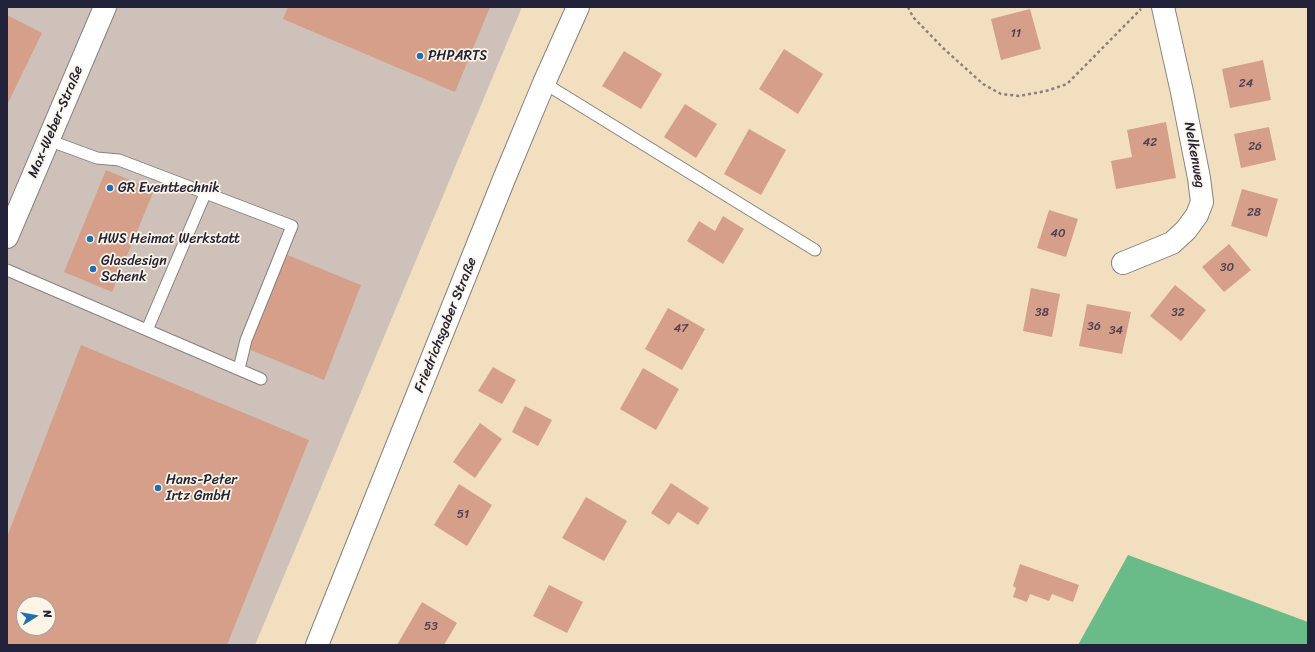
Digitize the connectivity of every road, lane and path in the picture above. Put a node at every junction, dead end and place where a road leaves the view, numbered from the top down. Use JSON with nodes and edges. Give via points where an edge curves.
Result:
{"nodes":[{"id":1,"x":104,"y":7,"type":"edge"},
{"id":2,"x":578,"y":7,"type":"edge"},
{"id":3,"x":908,"y":7,"type":"edge"},
{"id":4,"x":1142,"y":7,"type":"edge"},
{"id":5,"x":1164,"y":7,"type":"edge"},
{"id":6,"x":544,"y":83,"type":"junction"},
{"id":7,"x":48,"y":140,"type":"junction"},
{"id":8,"x":205,"y":194,"type":"junction"},
{"id":9,"x":7,"y":237,"type":"edge"},
{"id":10,"x":815,"y":250,"type":"dead end"},
{"id":11,"x":1123,"y":263,"type":"dead end"},
{"id":12,"x":7,"y":270,"type":"edge"},
{"id":13,"x":146,"y":330,"type":"junction"},
{"id":14,"x":239,"y":369,"type":"junction"},
{"id":15,"x":261,"y":379,"type":"dead end"},
{"id":16,"x":317,"y":645,"type":"edge"}],
"edges":[{"from":1,"to":7,"type":"main road","name":"Max-Weber-Straße"},
{"from":2,"to":6,"type":"main road","name":"Friedrichsgaber Straße"},
{"from":3,"to":4,"type":"path","via":[[913,17],[943,48],[983,84],[1001,94],[1019,96],[1067,84]]},
{"from":5,"to":11,"type":"main road","name":"Nelkenweg","via":[[1202,202],[1197,215],[1172,243]]},
{"from":6,"to":10,"type":"lane"},
{"from":6,"to":16,"type":"main road","name":"Friedrichsgaber Straße"},
{"from":7,"to":8,"type":"lane","via":[[97,158],[119,160]]},
{"from":7,"to":9,"type":"main road","name":"Max-Weber-Straße"},
{"from":8,"to":13,"type":"lane"},
{"from":8,"to":14,"type":"lane","via":[[292,226],[246,340]]},
{"from":12,"to":13,"type":"lane"},
{"from":13,"to":14,"type":"lane"},
{"from":14,"to":15,"type":"lane"}]}
